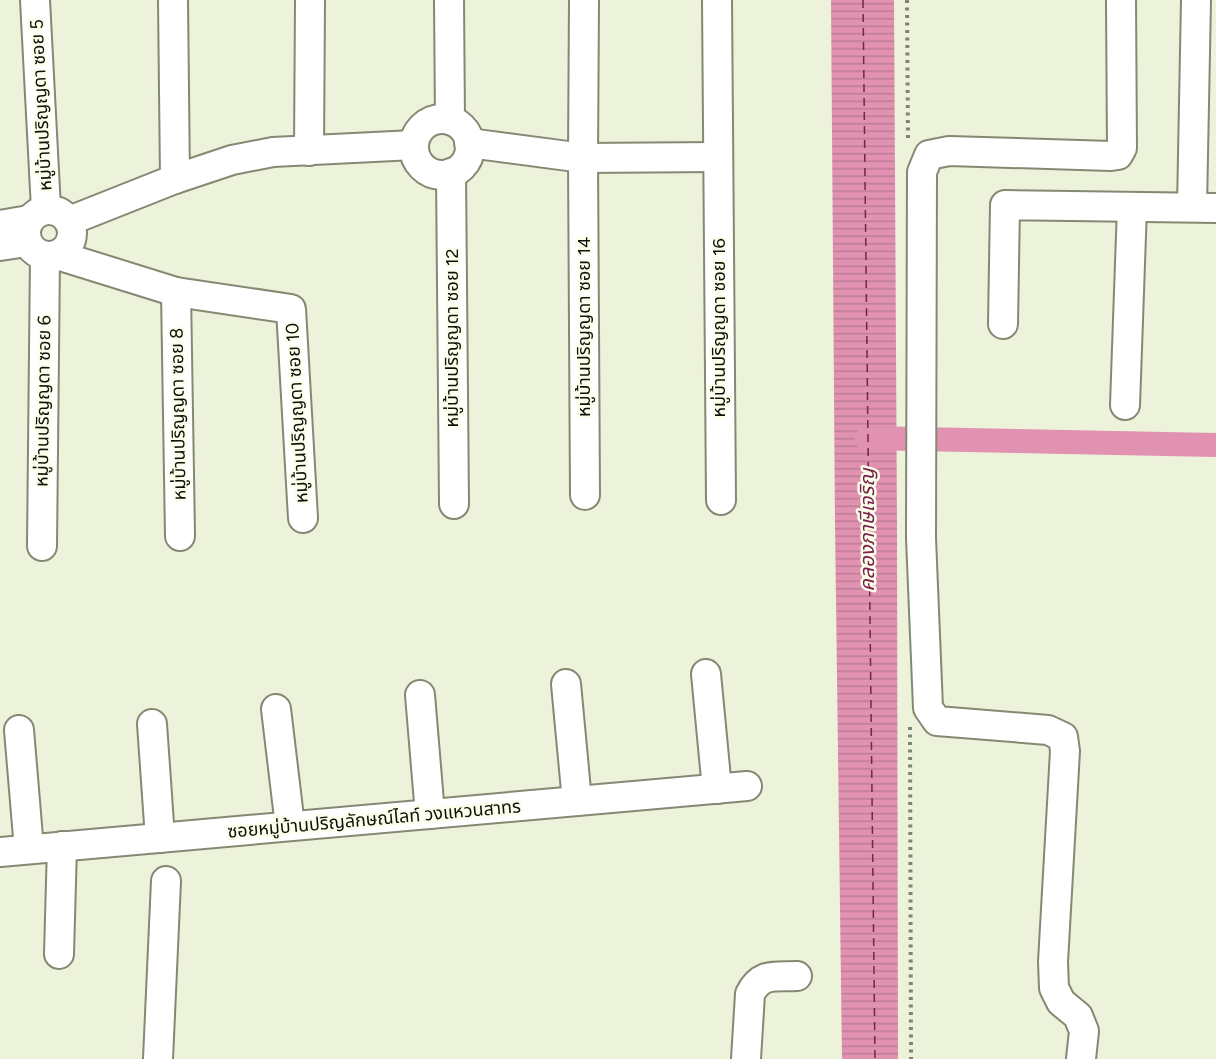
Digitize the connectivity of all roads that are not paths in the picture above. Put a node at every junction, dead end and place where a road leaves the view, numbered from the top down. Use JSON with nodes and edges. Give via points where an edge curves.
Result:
{"nodes":[{"id":1,"x":35,"y":0,"type":"edge"},
{"id":2,"x":173,"y":0,"type":"edge"},
{"id":3,"x":310,"y":0,"type":"edge"},
{"id":4,"x":449,"y":0,"type":"edge"},
{"id":5,"x":584,"y":0,"type":"edge"},
{"id":6,"x":717,"y":0,"type":"edge"},
{"id":7,"x":1121,"y":0,"type":"edge"},
{"id":8,"x":1196,"y":0,"type":"edge"},
{"id":9,"x":450,"y":120,"type":"junction"},
{"id":10,"x":469,"y":143,"type":"junction"},
{"id":11,"x":414,"y":145,"type":"junction"},
{"id":12,"x":309,"y":152,"type":"junction"},
{"id":13,"x":718,"y":157,"type":"junction"},
{"id":14,"x":583,"y":158,"type":"junction"},
{"id":15,"x":451,"y":173,"type":"junction"},
{"id":16,"x":175,"y":179,"type":"junction"},
{"id":17,"x":1132,"y":207,"type":"junction"},
{"id":18,"x":1204,"y":207,"type":"edge"},
{"id":19,"x":0,"y":225,"type":"edge"},
{"id":20,"x":39,"y":236,"type":"edge"},
{"id":21,"x":176,"y":292,"type":"junction"},
{"id":22,"x":1003,"y":324,"type":"dead end"},
{"id":23,"x":1125,"y":405,"type":"dead end"},
{"id":24,"x":585,"y":495,"type":"dead end"},
{"id":25,"x":721,"y":500,"type":"dead end"},
{"id":26,"x":454,"y":504,"type":"dead end"},
{"id":27,"x":303,"y":518,"type":"dead end"},
{"id":28,"x":180,"y":536,"type":"dead end"},
{"id":29,"x":42,"y":546,"type":"dead end"},
{"id":30,"x":706,"y":674,"type":"dead end"},
{"id":31,"x":566,"y":684,"type":"dead end"},
{"id":32,"x":420,"y":695,"type":"dead end"},
{"id":33,"x":276,"y":709,"type":"dead end"},
{"id":34,"x":152,"y":724,"type":"dead end"},
{"id":35,"x":19,"y":730,"type":"dead end"},
{"id":36,"x":747,"y":786,"type":"dead end"},
{"id":37,"x":717,"y":789,"type":"junction"},
{"id":38,"x":576,"y":801,"type":"junction"},
{"id":39,"x":430,"y":814,"type":"junction"},
{"id":40,"x":291,"y":826,"type":"junction"},
{"id":41,"x":160,"y":838,"type":"junction"},
{"id":42,"x":62,"y":846,"type":"junction"},
{"id":43,"x":29,"y":849,"type":"junction"},
{"id":44,"x":0,"y":852,"type":"edge"},
{"id":45,"x":166,"y":881,"type":"dead end"},
{"id":46,"x":59,"y":954,"type":"dead end"},
{"id":47,"x":797,"y":976,"type":"dead end"},
{"id":48,"x":158,"y":1059,"type":"edge"},
{"id":49,"x":747,"y":1059,"type":"edge"},
{"id":50,"x":1081,"y":1059,"type":"edge"}],
"edges":[{"from":1,"to":20,"type":"street","name":"หมู่บ้านปริญญดา ซอย 5"},
{"from":2,"to":16,"type":"street"},
{"from":3,"to":12,"type":"street"},
{"from":4,"to":9,"type":"street"},
{"from":5,"to":14,"type":"street","name":"หมู่บ้านปริญญดา ซอย 14"},
{"from":6,"to":13,"type":"street","name":"หมู่บ้านปริญญดา ซอย 16"},
{"from":7,"to":50,"type":"street","via":[[1122,148],[1118,155],[949,151],[929,155],[922,171],[921,538],[928,708],[937,721],[1048,730],[1063,737],[1054,988],[1061,1002],[1078,1016],[1084,1031]]},
{"from":8,"to":18,"type":"street"},
{"from":9,"to":10,"type":"street","via":[[463,129]]},
{"from":9,"to":11,"type":"street","via":[[426,123]]},
{"from":10,"to":14,"type":"street"},
{"from":10,"to":15,"type":"street","via":[[466,161]]},
{"from":11,"to":12,"type":"street"},
{"from":11,"to":15,"type":"street","via":[[417,160],[428,171]]},
{"from":12,"to":16,"type":"street","via":[[232,159]]},
{"from":13,"to":14,"type":"street"},
{"from":13,"to":25,"type":"street","name":"หมู่บ้านปริญญดา ซอย 16"},
{"from":14,"to":24,"type":"street","name":"หมู่บ้านปริญญดา ซอย 14"},
{"from":15,"to":26,"type":"street","name":"หมู่บ้านปริญญดา ซอย 12"},
{"from":16,"to":20,"type":"street"},
{"from":17,"to":18,"type":"street"},
{"from":17,"to":22,"type":"street","via":[[1005,205]]},
{"from":17,"to":23,"type":"street"},
{"from":19,"to":20,"type":"street"},
{"from":20,"to":21,"type":"street"},
{"from":20,"to":29,"type":"street","name":"หมู่บ้านปริญญดา ซอย 6"},
{"from":21,"to":27,"type":"street","name":"หมู่บ้านปริญญดา ซอย 10","via":[[291,309]]},
{"from":21,"to":28,"type":"street","name":"หมู่บ้านปริญญดา ซอย 8"},
{"from":30,"to":37,"type":"street"},
{"from":31,"to":38,"type":"street"},
{"from":32,"to":39,"type":"street"},
{"from":33,"to":40,"type":"street"},
{"from":34,"to":41,"type":"street"},
{"from":35,"to":43,"type":"street"},
{"from":36,"to":37,"type":"street","name":"ซอยหมู่บ้านปริญลักษณ์ไลท์ วงแหวนสาทร"},
{"from":37,"to":38,"type":"street","name":"ซอยหมู่บ้านปริญลักษณ์ไลท์ วงแหวนสาทร"},
{"from":38,"to":39,"type":"street","name":"ซอยหมู่บ้านปริญลักษณ์ไลท์ วงแหวนสาทร"},
{"from":39,"to":40,"type":"street","name":"ซอยหมู่บ้านปริญลักษณ์ไลท์ วงแหวนสาทร"},
{"from":40,"to":41,"type":"street","name":"ซอยหมู่บ้านปริญลักษณ์ไลท์ วงแหวนสาทร"},
{"from":41,"to":42,"type":"street","name":"ซอยหมู่บ้านปริญลักษณ์ไลท์ วงแหวนสาทร"},
{"from":42,"to":43,"type":"street","name":"ซอยหมู่บ้านปริญลักษณ์ไลท์ วงแหวนสาทร"},
{"from":42,"to":46,"type":"street"},
{"from":43,"to":44,"type":"street","name":"ซอยหมู่บ้านปริญลักษณ์ไลท์ วงแหวนสาทร"},
{"from":45,"to":48,"type":"street"},
{"from":47,"to":49,"type":"street","via":[[770,977],[754,986],[750,994]]}]}
